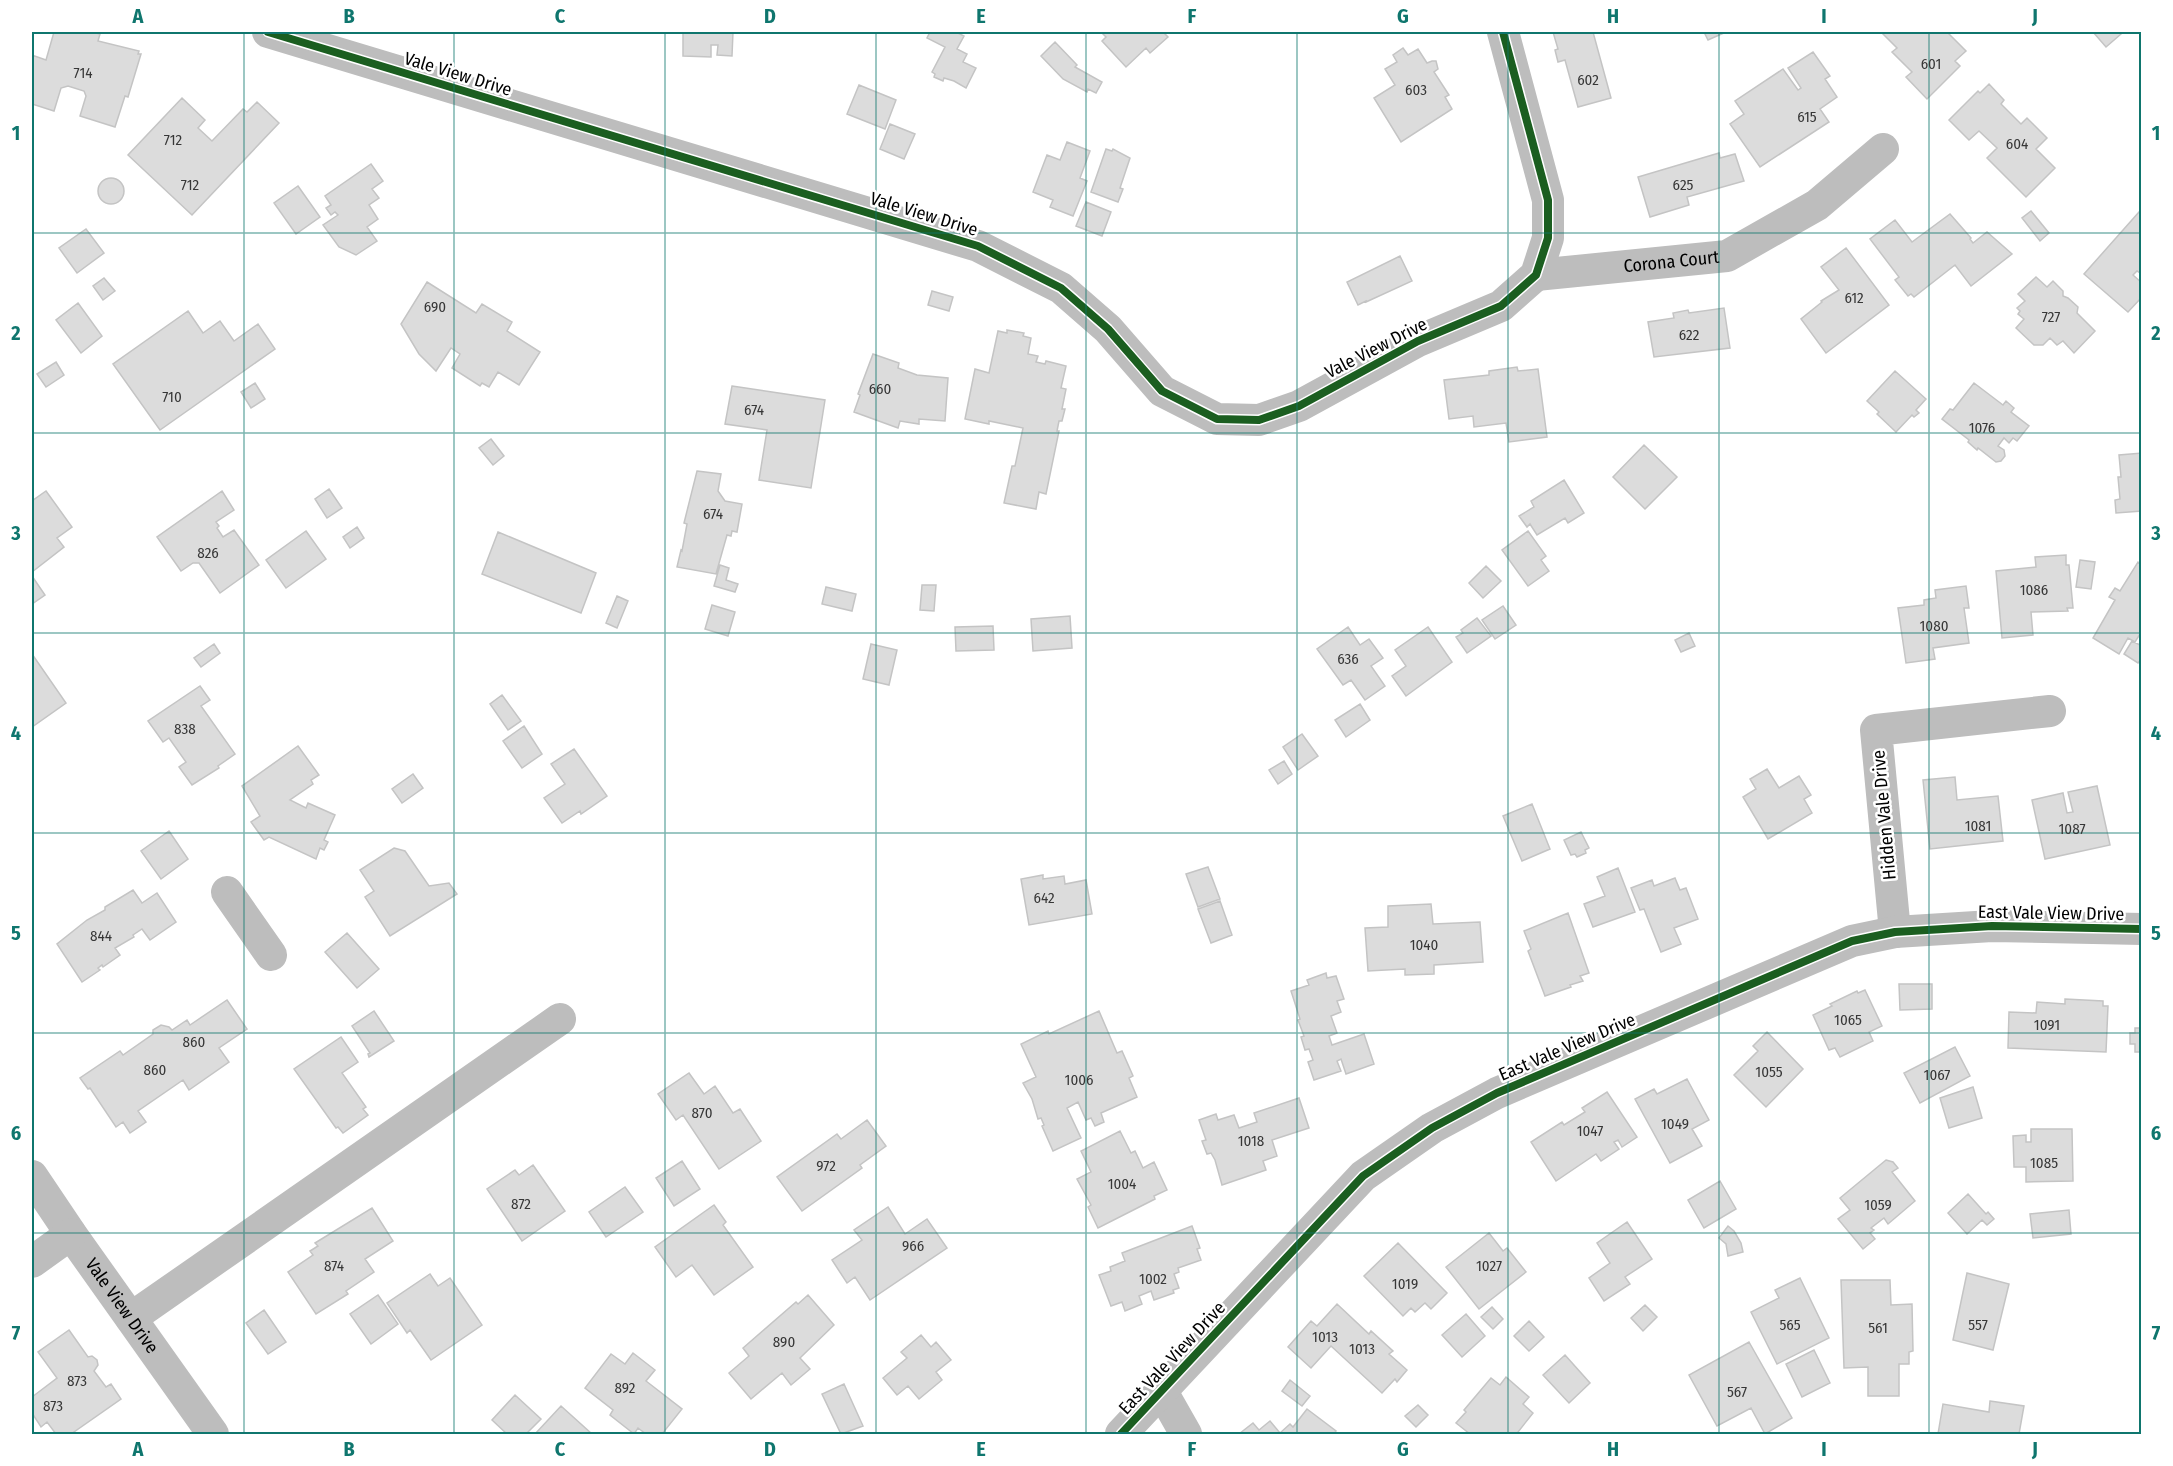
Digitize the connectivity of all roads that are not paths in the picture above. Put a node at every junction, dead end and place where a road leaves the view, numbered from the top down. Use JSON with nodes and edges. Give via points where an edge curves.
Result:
{"nodes":[{"id":1,"x":268,"y":32,"type":"edge"},
{"id":2,"x":1503,"y":32,"type":"edge"},
{"id":3,"x":1884,"y":150,"type":"dead end"},
{"id":4,"x":1536,"y":275,"type":"junction"},
{"id":5,"x":2050,"y":711,"type":"dead end"},
{"id":6,"x":227,"y":892,"type":"dead end"},
{"id":7,"x":2142,"y":929,"type":"edge"},
{"id":8,"x":1895,"y":932,"type":"junction"},
{"id":9,"x":271,"y":955,"type":"dead end"},
{"id":10,"x":560,"y":1019,"type":"dead end"},
{"id":11,"x":32,"y":1176,"type":"edge"},
{"id":12,"x":71,"y":1234,"type":"junction"},
{"id":13,"x":32,"y":1262,"type":"edge"},
{"id":14,"x":131,"y":1318,"type":"junction"},
{"id":15,"x":1161,"y":1390,"type":"junction"},
{"id":16,"x":213,"y":1434,"type":"edge"},
{"id":17,"x":1121,"y":1434,"type":"edge"},
{"id":18,"x":1186,"y":1434,"type":"edge"}],
"edges":[{"from":1,"to":4,"type":"street","name":"Vale View Drive","via":[[978,246],[1061,288],[1108,328],[1162,391],[1216,419],[1259,420],[1299,406],[1418,341],[1501,306]]},
{"from":2,"to":4,"type":"street","via":[[1548,200],[1548,238]]},
{"from":3,"to":4,"type":"street","name":"Corona Court","via":[[1817,205],[1727,256]]},
{"from":5,"to":8,"type":"street","name":"Hidden Vale Drive","via":[[1876,730]]},
{"from":6,"to":9,"type":"street"},
{"from":7,"to":8,"type":"street","name":"East Vale View Drive","via":[[1992,926]]},
{"from":8,"to":15,"type":"street","name":"East Vale View Drive","via":[[1852,941],[1821,954],[1497,1093],[1432,1128],[1363,1176]]},
{"from":10,"to":14,"type":"street"},
{"from":11,"to":12,"type":"street","name":"Vale View Drive"},
{"from":12,"to":13,"type":"street"},
{"from":12,"to":14,"type":"street","name":"Vale View Drive"},
{"from":14,"to":16,"type":"street","name":"Vale View Drive"},
{"from":15,"to":17,"type":"street","name":"East Vale View Drive"},
{"from":15,"to":18,"type":"street"}]}
